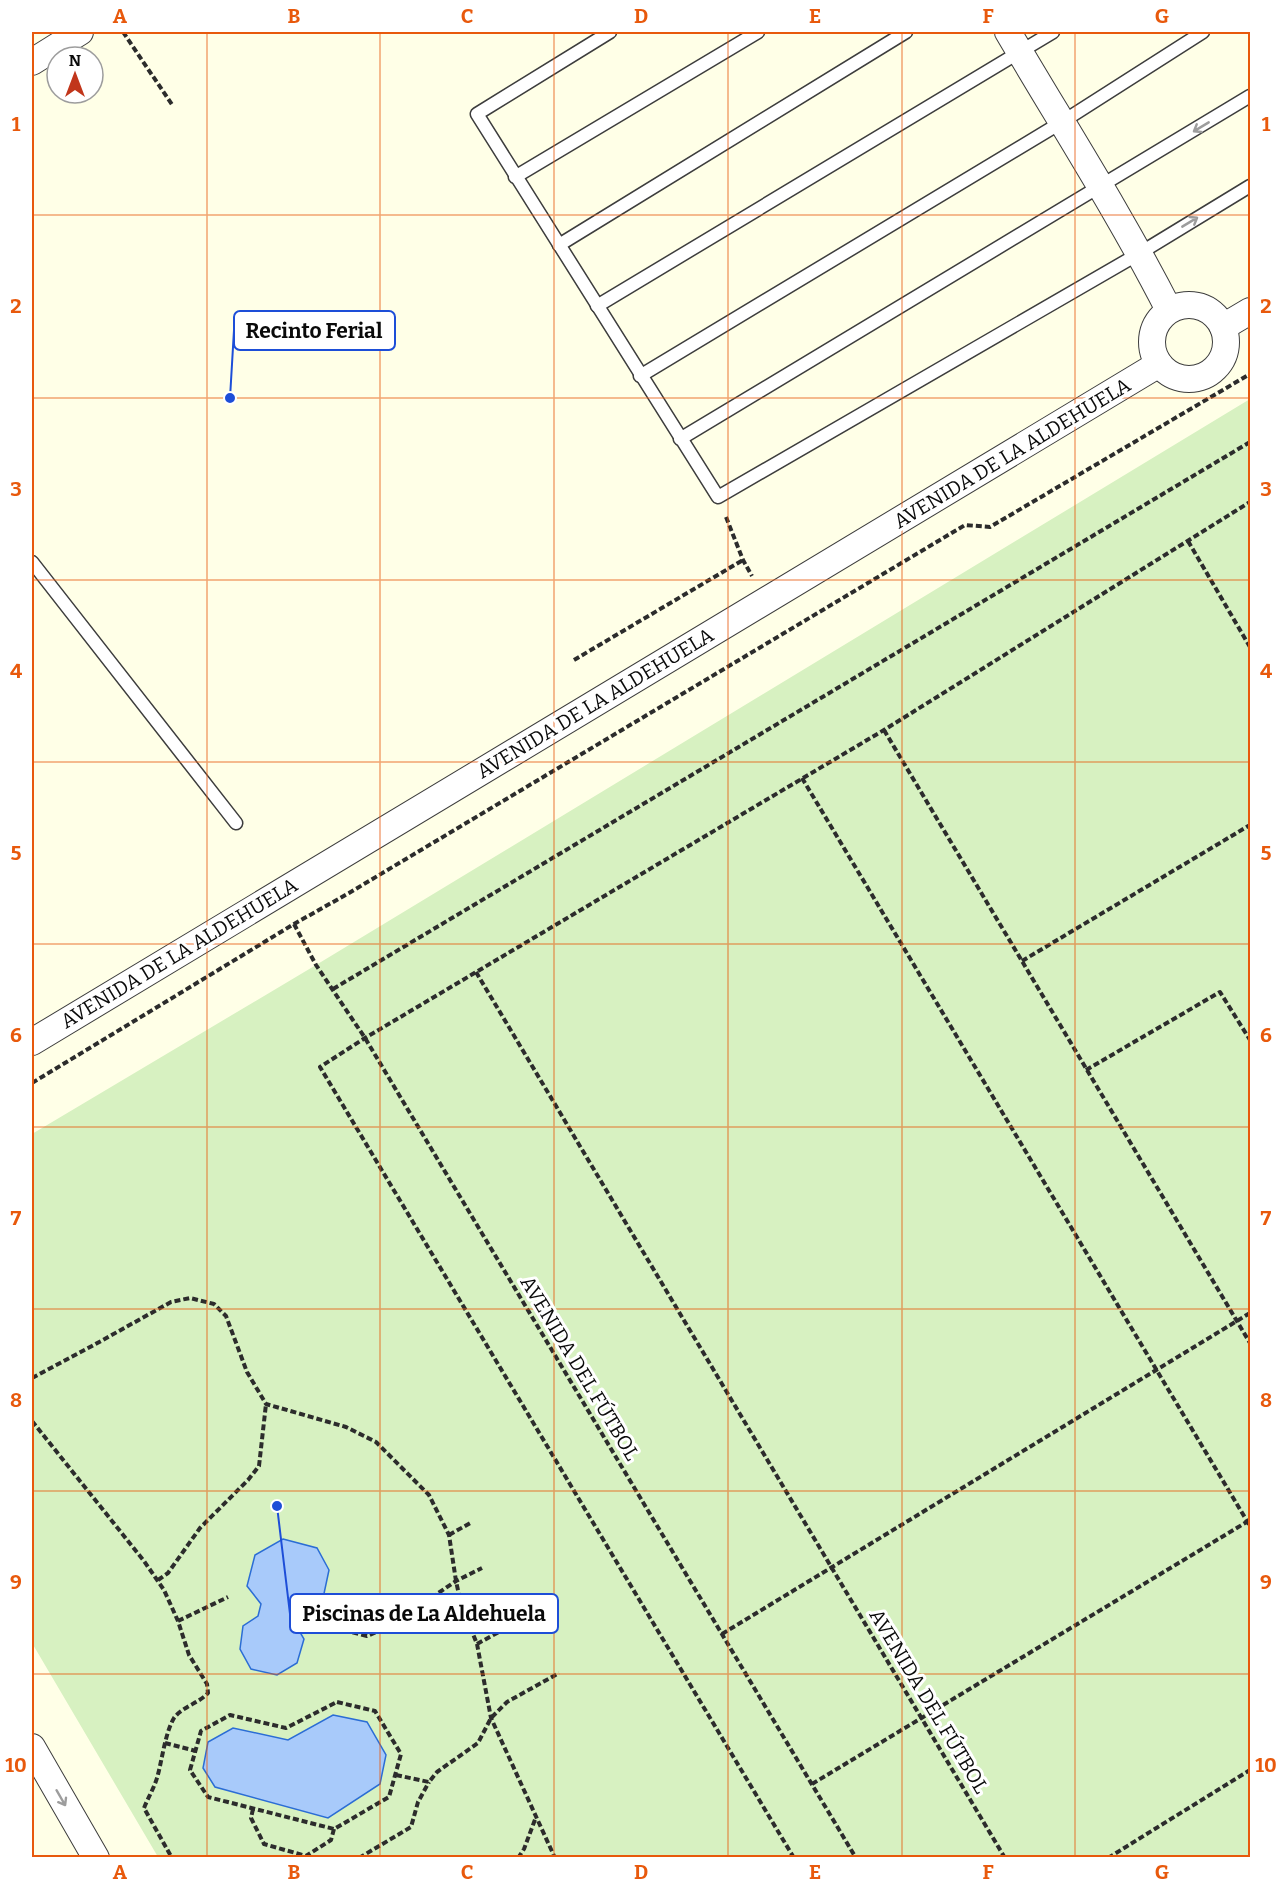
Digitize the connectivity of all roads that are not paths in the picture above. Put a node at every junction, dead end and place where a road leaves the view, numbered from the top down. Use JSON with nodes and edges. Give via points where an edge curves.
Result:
{"nodes":[{"id":1,"x":80,"y":32,"type":"edge"},
{"id":2,"x":610,"y":32,"type":"edge"},
{"id":3,"x":758,"y":32,"type":"edge"},
{"id":4,"x":906,"y":32,"type":"edge"},
{"id":5,"x":1053,"y":32,"type":"edge"},
{"id":6,"x":1203,"y":32,"type":"edge"},
{"id":7,"x":1014,"y":42,"type":"edge"},
{"id":8,"x":32,"y":62,"type":"edge"},
{"id":9,"x":1251,"y":96,"type":"edge"},
{"id":10,"x":1062,"y":122,"type":"junction"},
{"id":11,"x":515,"y":177,"type":"junction"},
{"id":12,"x":1251,"y":186,"type":"edge"},
{"id":13,"x":1102,"y":187,"type":"junction"},
{"id":14,"x":559,"y":245,"type":"junction"},
{"id":15,"x":1140,"y":253,"type":"junction"},
{"id":16,"x":597,"y":306,"type":"junction"},
{"id":17,"x":1169,"y":310,"type":"junction"},
{"id":18,"x":1251,"y":311,"type":"edge"},
{"id":19,"x":1223,"y":327,"type":"junction"},
{"id":20,"x":1159,"y":364,"type":"junction"},
{"id":21,"x":640,"y":376,"type":"junction"},
{"id":22,"x":680,"y":439,"type":"junction"},
{"id":23,"x":32,"y":562,"type":"edge"},
{"id":24,"x":236,"y":823,"type":"dead end"},
{"id":25,"x":32,"y":1042,"type":"edge"},
{"id":26,"x":32,"y":1748,"type":"edge"},
{"id":27,"x":96,"y":1857,"type":"edge"}],
"edges":[{"from":1,"to":8,"type":"street"},
{"from":2,"to":11,"type":"lane","via":[[477,114]]},
{"from":3,"to":11,"type":"lane"},
{"from":4,"to":14,"type":"lane"},
{"from":5,"to":7,"type":"lane"},
{"from":6,"to":10,"type":"lane"},
{"from":7,"to":10,"type":"street"},
{"from":7,"to":16,"type":"lane"},
{"from":9,"to":13,"type":"lane","one_way":true},
{"from":10,"to":13,"type":"street"},
{"from":10,"to":21,"type":"lane"},
{"from":11,"to":14,"type":"lane"},
{"from":15,"to":12,"type":"lane","one_way":true},
{"from":13,"to":15,"type":"street"},
{"from":13,"to":22,"type":"lane"},
{"from":14,"to":16,"type":"lane"},
{"from":15,"to":17,"type":"street"},
{"from":15,"to":22,"type":"lane","via":[[718,497]]},
{"from":16,"to":21,"type":"lane"},
{"from":17,"to":19,"type":"street","via":[[1190,304],[1210,311]]},
{"from":17,"to":20,"type":"street","via":[[1155,325],[1151,345]]},
{"from":18,"to":19,"type":"street"},
{"from":19,"to":20,"type":"street","via":[[1224,352],[1218,364],[1205,375],[1189,379],[1172,375]]},
{"from":20,"to":25,"type":"street","name":"AVENIDA DE LA ALDEHUELA"},
{"from":21,"to":22,"type":"lane"},
{"from":23,"to":24,"type":"lane"},
{"from":26,"to":27,"type":"street","one_way":true}]}
